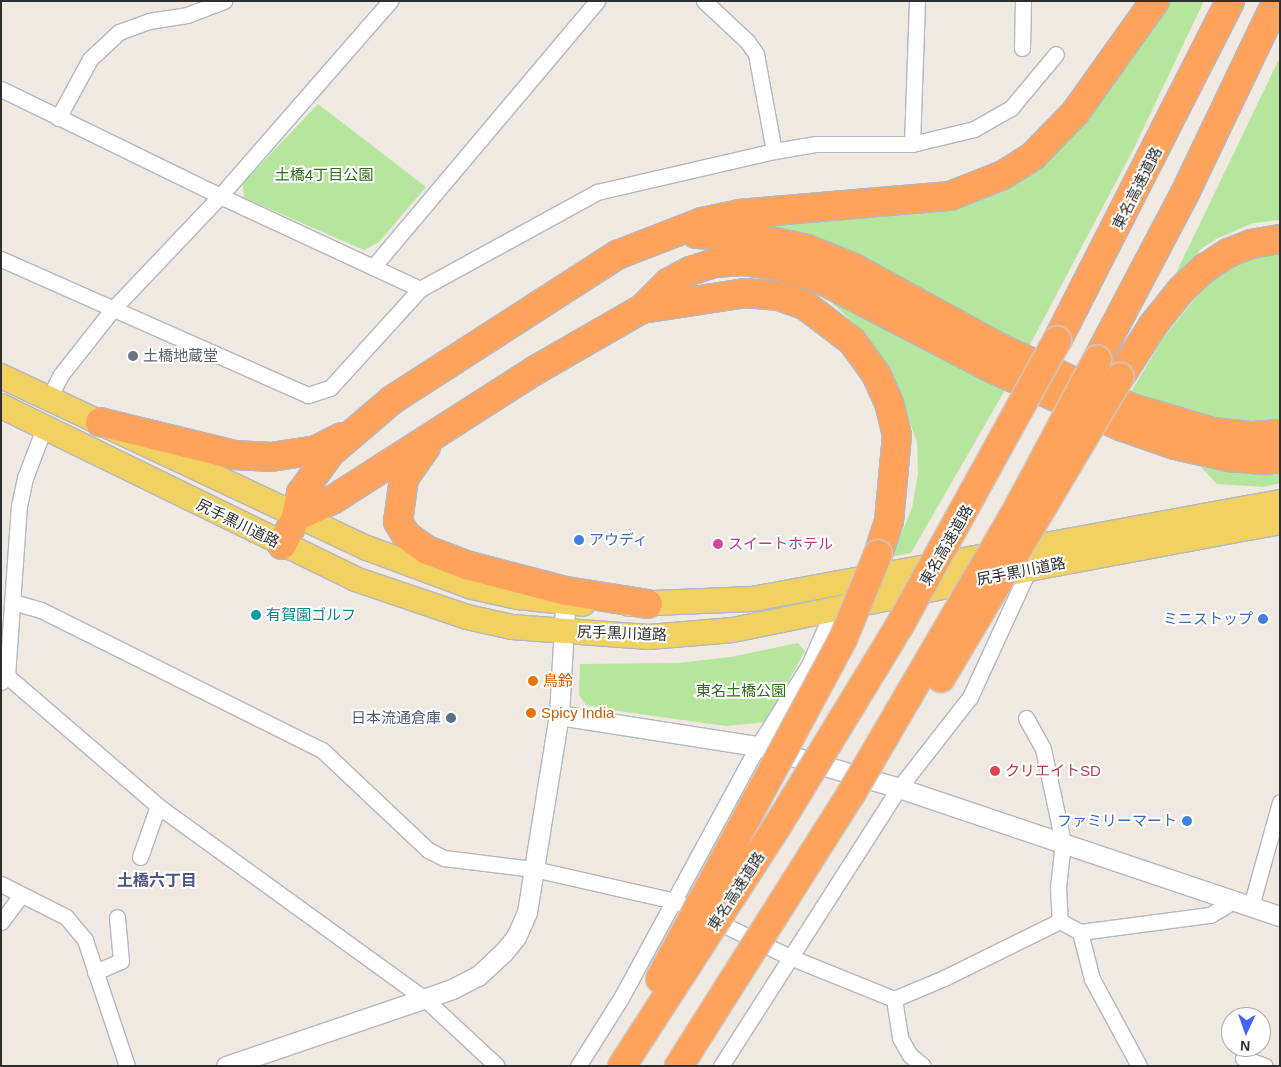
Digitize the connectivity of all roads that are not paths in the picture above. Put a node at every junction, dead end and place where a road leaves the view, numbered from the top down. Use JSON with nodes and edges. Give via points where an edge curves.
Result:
{"nodes":[{"id":1,"x":224,"y":1,"type":"edge"},
{"id":2,"x":390,"y":1,"type":"edge"},
{"id":3,"x":597,"y":1,"type":"edge"},
{"id":4,"x":704,"y":1,"type":"edge"},
{"id":5,"x":917,"y":1,"type":"edge"},
{"id":6,"x":1024,"y":1,"type":"edge"},
{"id":7,"x":1154,"y":1,"type":"edge"},
{"id":8,"x":1230,"y":1,"type":"edge"},
{"id":9,"x":1276,"y":1,"type":"edge"},
{"id":10,"x":1022,"y":48,"type":"dead end"},
{"id":11,"x":1056,"y":54,"type":"dead end"},
{"id":12,"x":1,"y":88,"type":"edge"},
{"id":13,"x":58,"y":118,"type":"junction"},
{"id":14,"x":912,"y":144,"type":"junction"},
{"id":15,"x":774,"y":151,"type":"junction"},
{"id":16,"x":220,"y":196,"type":"junction"},
{"id":17,"x":655,"y":239,"type":"junction"},
{"id":18,"x":1280,"y":239,"type":"edge"},
{"id":19,"x":1,"y":259,"type":"edge"},
{"id":20,"x":373,"y":267,"type":"junction"},
{"id":21,"x":420,"y":289,"type":"junction"},
{"id":22,"x":642,"y":309,"type":"junction"},
{"id":23,"x":112,"y":310,"type":"junction"},
{"id":24,"x":1,"y":376,"type":"edge"},
{"id":25,"x":49,"y":398,"type":"junction"},
{"id":26,"x":1,"y":406,"type":"edge"},
{"id":27,"x":100,"y":422,"type":"junction"},
{"id":28,"x":360,"y":426,"type":"junction"},
{"id":29,"x":44,"y":428,"type":"junction"},
{"id":30,"x":1280,"y":434,"type":"edge"},
{"id":31,"x":434,"y":436,"type":"junction"},
{"id":32,"x":1280,"y":458,"type":"edge"},
{"id":33,"x":1280,"y":502,"type":"edge"},
{"id":34,"x":296,"y":517,"type":"junction"},
{"id":35,"x":1280,"y":522,"type":"edge"},
{"id":36,"x":9,"y":530,"type":"edge"},
{"id":37,"x":282,"y":545,"type":"junction"},
{"id":38,"x":1029,"y":569,"type":"junction"},
{"id":39,"x":565,"y":597,"type":"junction"},
{"id":40,"x":13,"y":602,"type":"junction"},
{"id":41,"x":648,"y":604,"type":"joint"},
{"id":42,"x":833,"y":610,"type":"junction"},
{"id":43,"x":562,"y":631,"type":"junction"},
{"id":44,"x":4,"y":679,"type":"edge"},
{"id":45,"x":558,"y":715,"type":"junction"},
{"id":46,"x":1026,"y":718,"type":"dead end"},
{"id":47,"x":758,"y":746,"type":"junction"},
{"id":48,"x":899,"y":788,"type":"junction"},
{"id":49,"x":851,"y":794,"type":"junction"},
{"id":50,"x":1280,"y":802,"type":"edge"},
{"id":51,"x":158,"y":806,"type":"junction"},
{"id":52,"x":1063,"y":842,"type":"junction"},
{"id":53,"x":140,"y":857,"type":"dead end"},
{"id":54,"x":534,"y":869,"type":"junction"},
{"id":55,"x":1,"y":884,"type":"edge"},
{"id":56,"x":21,"y":895,"type":"junction"},
{"id":57,"x":675,"y":901,"type":"junction"},
{"id":58,"x":1243,"y":903,"type":"junction"},
{"id":59,"x":1280,"y":916,"type":"edge"},
{"id":60,"x":118,"y":917,"type":"dead end"},
{"id":61,"x":1060,"y":921,"type":"junction"},
{"id":62,"x":1,"y":922,"type":"edge"},
{"id":63,"x":1080,"y":932,"type":"junction"},
{"id":64,"x":790,"y":957,"type":"junction"},
{"id":65,"x":95,"y":972,"type":"junction"},
{"id":66,"x":425,"y":999,"type":"junction"},
{"id":67,"x":894,"y":999,"type":"junction"},
{"id":68,"x":1243,"y":1058,"type":"dead end"},
{"id":69,"x":127,"y":1066,"type":"edge"},
{"id":70,"x":226,"y":1066,"type":"edge"},
{"id":71,"x":497,"y":1066,"type":"edge"},
{"id":72,"x":578,"y":1066,"type":"edge"},
{"id":73,"x":612,"y":1066,"type":"edge"},
{"id":74,"x":622,"y":1066,"type":"edge"},
{"id":75,"x":679,"y":1066,"type":"edge"},
{"id":76,"x":720,"y":1066,"type":"edge"},
{"id":77,"x":923,"y":1066,"type":"edge"},
{"id":78,"x":1139,"y":1066,"type":"edge"},
{"id":79,"x":1265,"y":1066,"type":"edge"}],
"edges":[{"from":1,"to":13,"type":"street","via":[[187,15],[149,21],[119,32],[90,59]]},
{"from":2,"to":16,"type":"street"},
{"from":3,"to":20,"type":"street"},
{"from":4,"to":15,"type":"street","via":[[748,40],[756,54]]},
{"from":5,"to":14,"type":"street"},
{"from":6,"to":10,"type":"street"},
{"from":7,"to":17,"type":"highway","via":[[1075,113],[1033,156],[1003,175],[950,196],[748,213],[702,222]]},
{"from":8,"to":74,"type":"highway","name":"東名高速道路","bridge":true,"via":[[1057,342],[900,625],[778,825]]},
{"from":9,"to":49,"type":"highway","bridge":true,"via":[[1185,193],[1098,360],[1019,506]]},
{"from":11,"to":14,"type":"street","via":[[1012,108],[974,129]]},
{"from":12,"to":13,"type":"street"},
{"from":13,"to":16,"type":"street"},
{"from":14,"to":15,"type":"street","via":[[816,144]]},
{"from":15,"to":21,"type":"street","via":[[597,192]]},
{"from":16,"to":20,"type":"street"},
{"from":16,"to":23,"type":"street"},
{"from":17,"to":28,"type":"highway","via":[[617,255],[508,324],[392,400]]},
{"from":17,"to":30,"type":"highway","via":[[712,234],[747,236],[807,249],[854,268],[1000,348],[1132,408],[1213,432],[1252,436]]},
{"from":18,"to":49,"type":"highway","bridge":true,"via":[[1236,250],[1205,268],[1181,290],[1120,377],[943,675]]},
{"from":19,"to":23,"type":"street"},
{"from":20,"to":21,"type":"street"},
{"from":21,"to":23,"type":"street","via":[[330,388],[308,395]]},
{"from":22,"to":31,"type":"highway","via":[[534,371]]},
{"from":22,"to":32,"type":"highway","via":[[668,283],[690,270],[733,262],[778,266],[827,282],[991,368],[1120,426],[1175,445],[1228,457]]},
{"from":22,"to":73,"type":"highway","bridge":true,"via":[[745,293],[779,296],[806,306],[852,341],[876,374],[889,403],[897,435],[889,521],[844,638]]},
{"from":23,"to":25,"type":"street","via":[[60,376]]},
{"from":24,"to":25,"type":"main road","name":"尻手黒川道路"},
{"from":25,"to":27,"type":"main road","name":"尻手黒川道路"},
{"from":26,"to":29,"type":"main road","name":"尻手黒川道路"},
{"from":27,"to":28,"type":"highway","via":[[234,455],[271,457],[316,450]]},
{"from":27,"to":34,"type":"main road","name":"尻手黒川道路"},
{"from":28,"to":34,"type":"highway","via":[[331,452],[307,481]]},
{"from":29,"to":36,"type":"street"},
{"from":29,"to":37,"type":"main road","name":"尻手黒川道路"},
{"from":31,"to":34,"type":"highway","via":[[334,499]]},
{"from":31,"to":39,"type":"highway","via":[[404,478],[398,522],[406,535],[428,550]]},
{"from":33,"to":41,"type":"main road","name":"尻手黒川道路","via":[[814,589],[752,599]]},
{"from":34,"to":37,"type":"highway"},
{"from":34,"to":39,"type":"main road","name":"尻手黒川道路","via":[[367,548],[472,587],[518,597]]},
{"from":35,"to":38,"type":"main road","name":"尻手黒川道路"},
{"from":36,"to":40,"type":"street"},
{"from":37,"to":43,"type":"main road","name":"尻手黒川道路","via":[[355,579],[467,617],[512,627]]},
{"from":38,"to":42,"type":"main road","name":"尻手黒川道路"},
{"from":38,"to":48,"type":"street","via":[[970,697]]},
{"from":39,"to":41,"type":"highway"},
{"from":39,"to":43,"type":"street"},
{"from":40,"to":44,"type":"street"},
{"from":40,"to":54,"type":"street","via":[[41,610],[322,750],[428,850],[444,858]]},
{"from":42,"to":43,"type":"main road","name":"尻手黒川道路","via":[[733,630],[649,637]]},
{"from":42,"to":47,"type":"street","via":[[809,665]]},
{"from":43,"to":45,"type":"street"},
{"from":44,"to":51,"type":"street"},
{"from":45,"to":47,"type":"street"},
{"from":45,"to":54,"type":"street"},
{"from":46,"to":52,"type":"street","via":[[1043,749]]},
{"from":47,"to":48,"type":"street"},
{"from":47,"to":57,"type":"street"},
{"from":48,"to":52,"type":"street"},
{"from":48,"to":64,"type":"street"},
{"from":49,"to":75,"type":"highway","bridge":true},
{"from":50,"to":58,"type":"street"},
{"from":51,"to":53,"type":"street"},
{"from":51,"to":66,"type":"street"},
{"from":52,"to":58,"type":"street"},
{"from":52,"to":61,"type":"street","via":[[1058,887]]},
{"from":54,"to":57,"type":"street"},
{"from":54,"to":66,"type":"street","via":[[527,912],[503,953],[478,976]]},
{"from":55,"to":56,"type":"street"},
{"from":56,"to":62,"type":"street"},
{"from":56,"to":65,"type":"street","via":[[66,917],[85,940]]},
{"from":57,"to":64,"type":"street"},
{"from":57,"to":72,"type":"street","via":[[613,1012]]},
{"from":58,"to":59,"type":"street"},
{"from":58,"to":63,"type":"street","via":[[1210,915]]},
{"from":60,"to":65,"type":"street","via":[[122,961]]},
{"from":61,"to":63,"type":"street"},
{"from":61,"to":67,"type":"street"},
{"from":63,"to":78,"type":"street","via":[[1092,979]]},
{"from":64,"to":67,"type":"street"},
{"from":64,"to":76,"type":"street"},
{"from":65,"to":69,"type":"street"},
{"from":66,"to":70,"type":"street"},
{"from":66,"to":71,"type":"street"},
{"from":67,"to":77,"type":"street","via":[[900,1038],[910,1055]]},
{"from":68,"to":79,"type":"street"}]}
